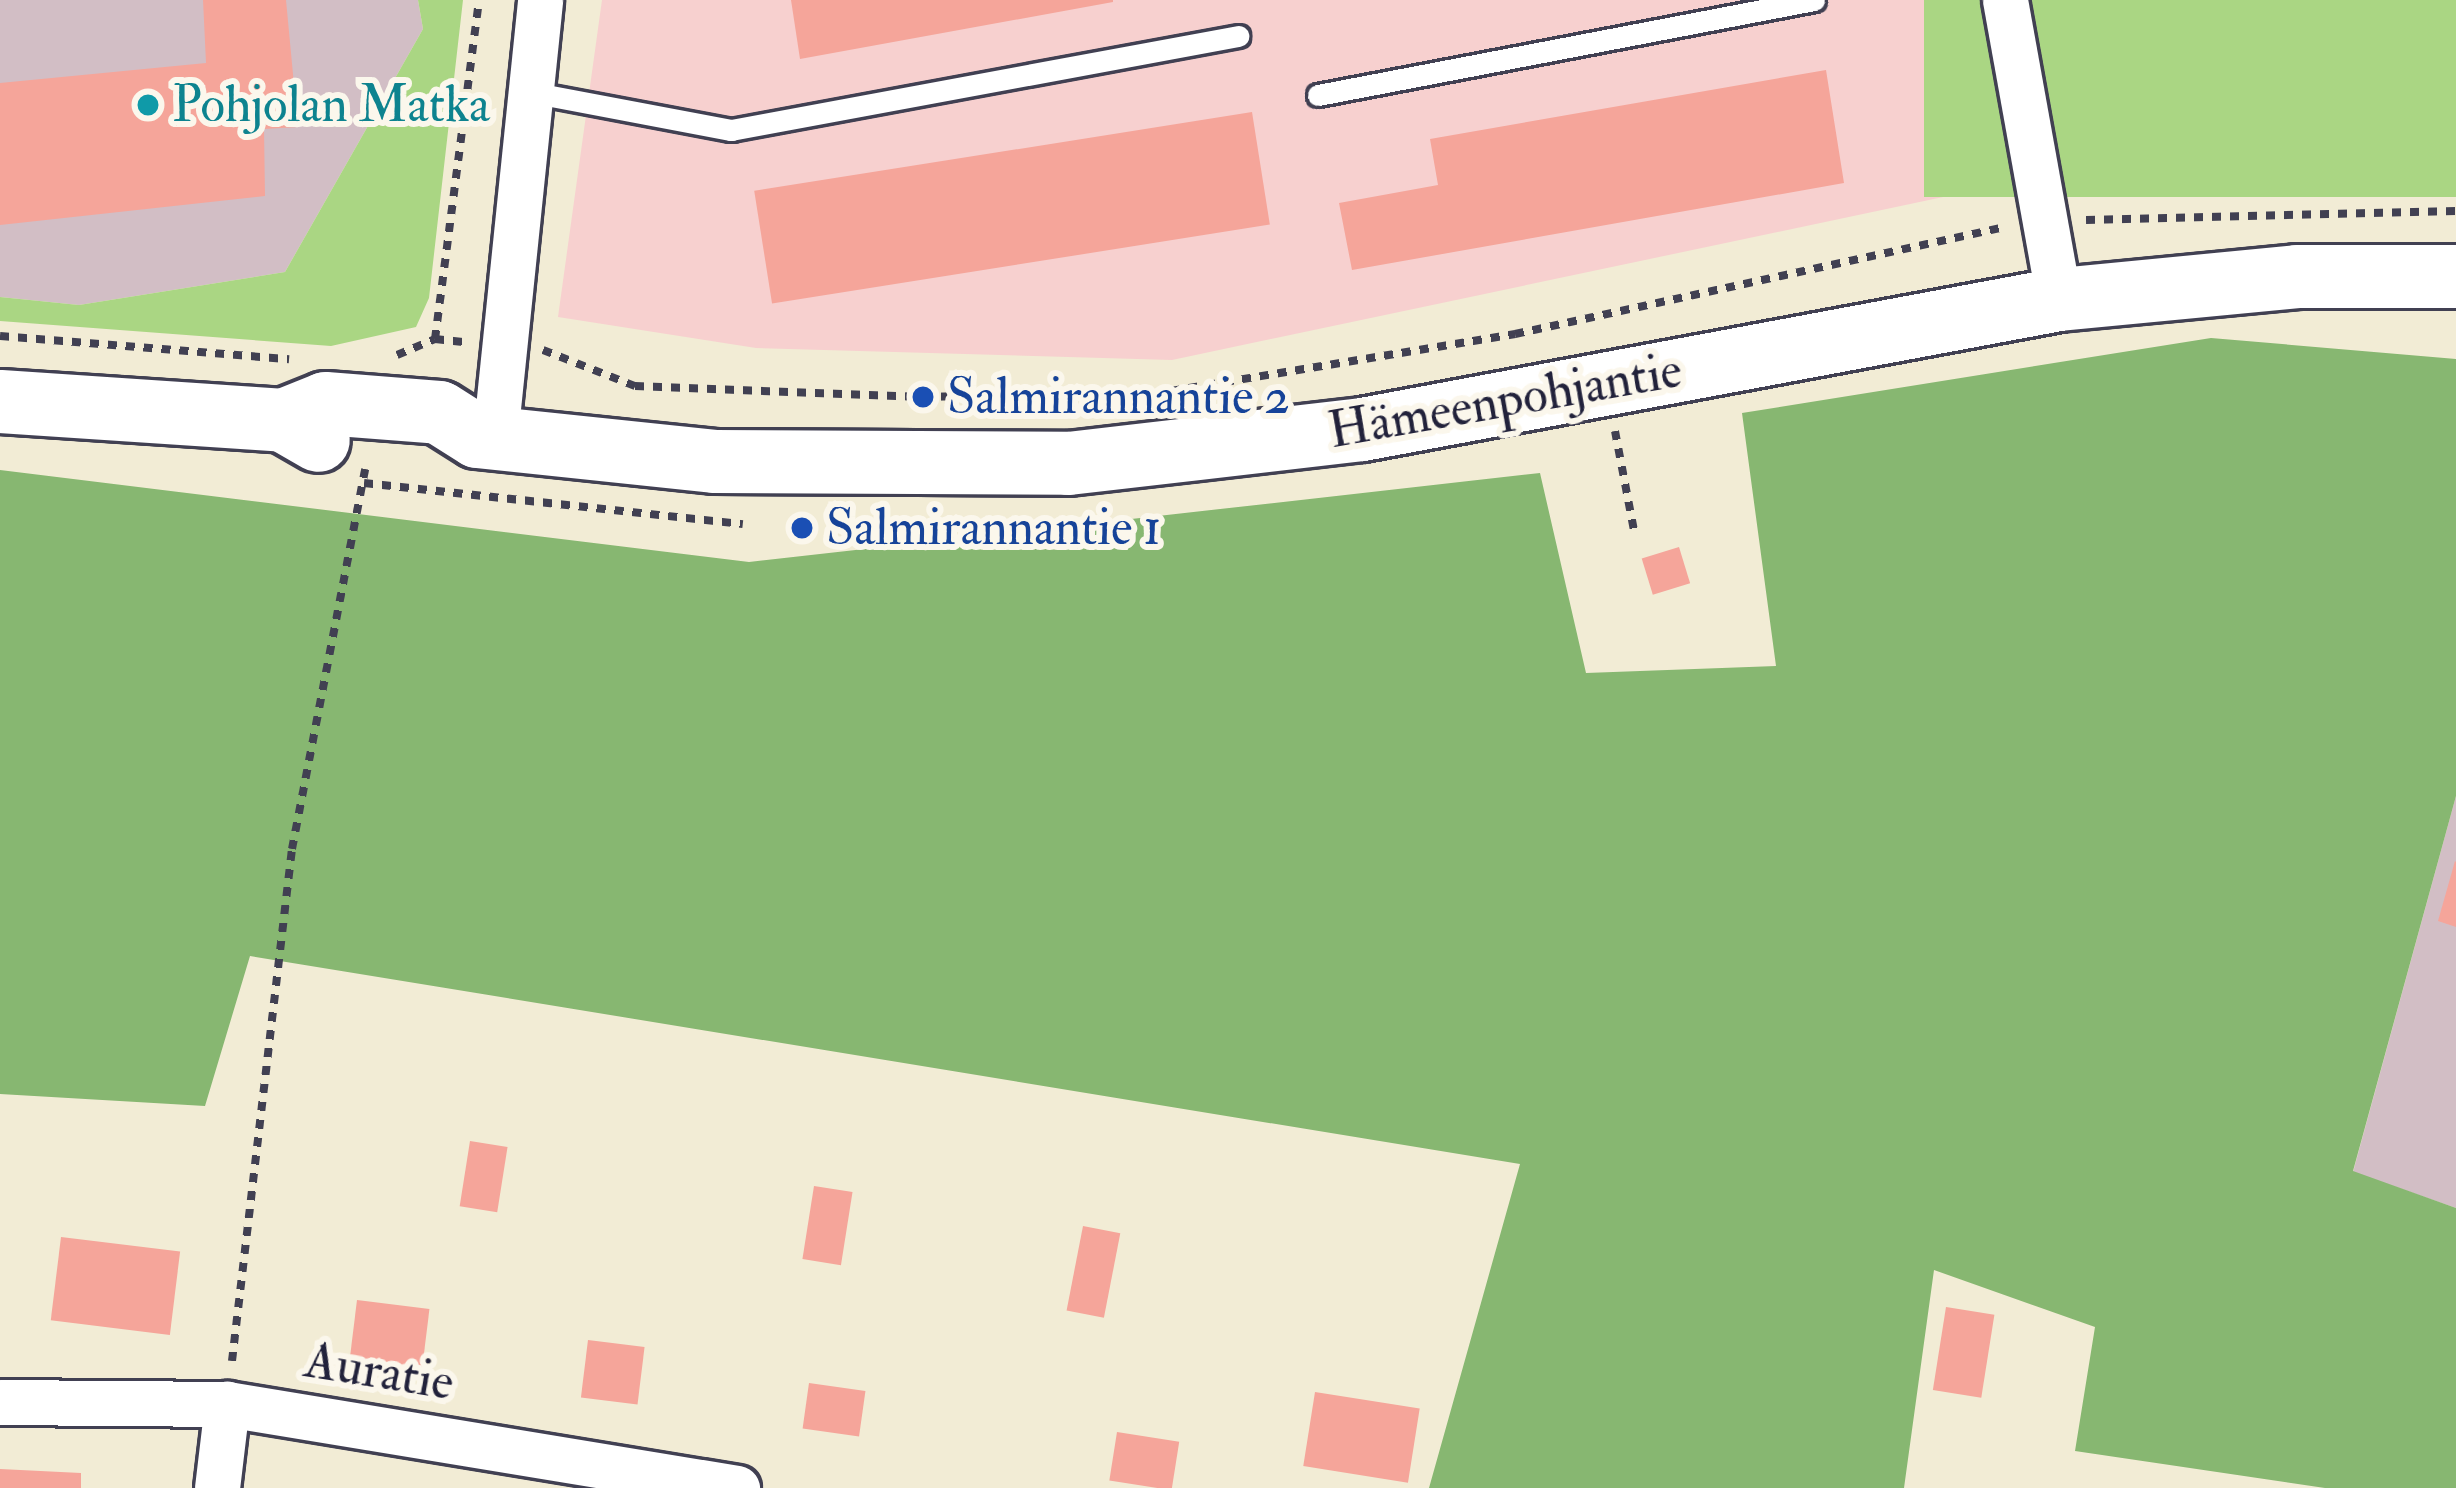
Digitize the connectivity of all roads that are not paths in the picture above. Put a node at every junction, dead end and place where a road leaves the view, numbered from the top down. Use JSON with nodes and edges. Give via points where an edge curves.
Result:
{"nodes":[{"id":1,"x":540,"y":0,"type":"edge"},
{"id":2,"x":1814,"y":0,"type":"edge"},
{"id":3,"x":2005,"y":0,"type":"edge"},
{"id":4,"x":1238,"y":36,"type":"dead end"},
{"id":5,"x":530,"y":92,"type":"junction"},
{"id":6,"x":1318,"y":95,"type":"dead end"},
{"id":7,"x":2456,"y":276,"type":"edge"},
{"id":8,"x":2059,"y":298,"type":"junction"},
{"id":9,"x":0,"y":401,"type":"edge"},
{"id":10,"x":486,"y":437,"type":"junction"},
{"id":11,"x":0,"y":1402,"type":"edge"},
{"id":12,"x":227,"y":1404,"type":"junction"},
{"id":13,"x":218,"y":1488,"type":"edge"},
{"id":14,"x":737,"y":1488,"type":"edge"}],
"edges":[{"from":1,"to":5,"type":"street"},
{"from":2,"to":6,"type":"lane"},
{"from":3,"to":8,"type":"street"},
{"from":4,"to":5,"type":"lane","via":[[731,130]]},
{"from":5,"to":10,"type":"street"},
{"from":7,"to":8,"type":"main road","name":"Hämeenpohjantie","via":[[2297,276]]},
{"from":8,"to":10,"type":"main road","name":"Hämeenpohjantie","via":[[1362,429],[1067,463],[715,461]]},
{"from":9,"to":10,"type":"main road","name":"Hämeenpohjantie","via":[[283,420],[322,442],[435,452]]},
{"from":11,"to":12,"type":"street","name":"Auratie"},
{"from":12,"to":13,"type":"street"},
{"from":12,"to":14,"type":"street","name":"Auratie"}]}
